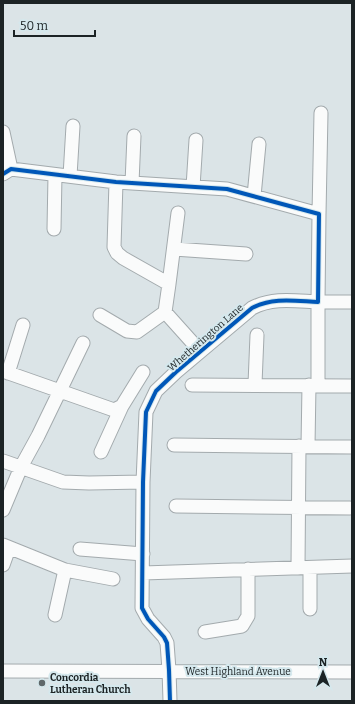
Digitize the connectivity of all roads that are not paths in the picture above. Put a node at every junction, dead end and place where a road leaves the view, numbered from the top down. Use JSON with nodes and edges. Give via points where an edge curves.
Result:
{"nodes":[{"id":1,"x":321,"y":113,"type":"dead end"},
{"id":2,"x":73,"y":126,"type":"dead end"},
{"id":3,"x":3,"y":132,"type":"edge"},
{"id":4,"x":134,"y":136,"type":"dead end"},
{"id":5,"x":196,"y":140,"type":"dead end"},
{"id":6,"x":259,"y":144,"type":"dead end"},
{"id":7,"x":7,"y":171,"type":"edge"},
{"id":8,"x":56,"y":174,"type":"junction"},
{"id":9,"x":70,"y":176,"type":"junction"},
{"id":10,"x":116,"y":182,"type":"junction"},
{"id":11,"x":132,"y":183,"type":"junction"},
{"id":12,"x":193,"y":187,"type":"junction"},
{"id":13,"x":254,"y":196,"type":"junction"},
{"id":14,"x":178,"y":213,"type":"dead end"},
{"id":15,"x":319,"y":214,"type":"junction"},
{"id":16,"x":54,"y":229,"type":"dead end"},
{"id":17,"x":174,"y":249,"type":"junction"},
{"id":18,"x":246,"y":254,"type":"dead end"},
{"id":19,"x":169,"y":284,"type":"junction"},
{"id":20,"x":318,"y":302,"type":"junction"},
{"id":21,"x":352,"y":302,"type":"edge"},
{"id":22,"x":165,"y":312,"type":"junction"},
{"id":23,"x":100,"y":315,"type":"dead end"},
{"id":24,"x":23,"y":324,"type":"dead end"},
{"id":25,"x":257,"y":336,"type":"dead end"},
{"id":26,"x":83,"y":343,"type":"dead end"},
{"id":27,"x":200,"y":351,"type":"junction"},
{"id":28,"x":5,"y":372,"type":"edge"},
{"id":29,"x":143,"y":372,"type":"dead end"},
{"id":30,"x":192,"y":384,"type":"dead end"},
{"id":31,"x":255,"y":384,"type":"junction"},
{"id":32,"x":314,"y":385,"type":"junction"},
{"id":33,"x":352,"y":386,"type":"edge"},
{"id":34,"x":60,"y":390,"type":"junction"},
{"id":35,"x":122,"y":406,"type":"junction"},
{"id":36,"x":174,"y":445,"type":"dead end"},
{"id":37,"x":303,"y":446,"type":"junction"},
{"id":38,"x":352,"y":446,"type":"edge"},
{"id":39,"x":101,"y":452,"type":"dead end"},
{"id":40,"x":3,"y":461,"type":"edge"},
{"id":41,"x":21,"y":467,"type":"junction"},
{"id":42,"x":143,"y":482,"type":"junction"},
{"id":43,"x":176,"y":506,"type":"dead end"},
{"id":44,"x":299,"y":508,"type":"junction"},
{"id":45,"x":350,"y":508,"type":"dead end"},
{"id":46,"x":3,"y":510,"type":"edge"},
{"id":47,"x":6,"y":546,"type":"edge"},
{"id":48,"x":80,"y":549,"type":"dead end"},
{"id":49,"x":143,"y":554,"type":"junction"},
{"id":50,"x":3,"y":565,"type":"edge"},
{"id":51,"x":352,"y":566,"type":"edge"},
{"id":52,"x":304,"y":568,"type":"junction"},
{"id":53,"x":248,"y":569,"type":"junction"},
{"id":54,"x":64,"y":570,"type":"junction"},
{"id":55,"x":143,"y":572,"type":"junction"},
{"id":56,"x":113,"y":579,"type":"dead end"},
{"id":57,"x":310,"y":609,"type":"dead end"},
{"id":58,"x":55,"y":614,"type":"dead end"},
{"id":59,"x":205,"y":632,"type":"dead end"},
{"id":60,"x":3,"y":670,"type":"edge"},
{"id":61,"x":169,"y":670,"type":"junction"},
{"id":62,"x":352,"y":672,"type":"edge"},
{"id":63,"x":170,"y":701,"type":"edge"}],
"edges":[{"from":1,"to":15,"type":"street"},
{"from":2,"to":9,"type":"street"},
{"from":3,"to":7,"type":"street"},
{"from":4,"to":11,"type":"street"},
{"from":5,"to":12,"type":"street"},
{"from":6,"to":13,"type":"street"},
{"from":7,"to":8,"type":"street"},
{"from":8,"to":9,"type":"street"},
{"from":8,"to":16,"type":"street"},
{"from":9,"to":10,"type":"street"},
{"from":10,"to":11,"type":"street"},
{"from":10,"to":19,"type":"street","via":[[114,247],[117,253]]},
{"from":11,"to":12,"type":"street"},
{"from":12,"to":13,"type":"street","via":[[227,189]]},
{"from":13,"to":15,"type":"street"},
{"from":14,"to":17,"type":"street"},
{"from":15,"to":20,"type":"street"},
{"from":17,"to":18,"type":"street"},
{"from":17,"to":19,"type":"street"},
{"from":19,"to":22,"type":"street"},
{"from":20,"to":21,"type":"street","name":"Whetherington Lane"},
{"from":20,"to":27,"type":"street","name":"Whetherington Lane","via":[[271,300],[261,303]]},
{"from":20,"to":32,"type":"street"},
{"from":22,"to":23,"type":"street","via":[[138,332],[127,331]]},
{"from":22,"to":27,"type":"street"},
{"from":24,"to":28,"type":"street"},
{"from":25,"to":31,"type":"street"},
{"from":26,"to":34,"type":"street"},
{"from":27,"to":42,"type":"street","name":"Whetherington Lane","via":[[156,391],[146,412]]},
{"from":28,"to":34,"type":"street"},
{"from":29,"to":35,"type":"street"},
{"from":30,"to":31,"type":"street"},
{"from":31,"to":32,"type":"street"},
{"from":32,"to":33,"type":"street"},
{"from":32,"to":37,"type":"street"},
{"from":34,"to":35,"type":"street","via":[[114,410]]},
{"from":34,"to":41,"type":"street"},
{"from":35,"to":39,"type":"street"},
{"from":36,"to":37,"type":"street"},
{"from":37,"to":38,"type":"street"},
{"from":37,"to":44,"type":"street"},
{"from":40,"to":41,"type":"street"},
{"from":41,"to":42,"type":"street","via":[[63,482]]},
{"from":41,"to":46,"type":"street"},
{"from":42,"to":49,"type":"street","name":"Whetherington Lane"},
{"from":43,"to":44,"type":"street"},
{"from":44,"to":45,"type":"street"},
{"from":44,"to":52,"type":"street"},
{"from":47,"to":50,"type":"street"},
{"from":47,"to":54,"type":"street"},
{"from":48,"to":49,"type":"street"},
{"from":49,"to":55,"type":"street","name":"Whetherington Lane"},
{"from":51,"to":52,"type":"street"},
{"from":52,"to":53,"type":"street"},
{"from":52,"to":57,"type":"street"},
{"from":53,"to":55,"type":"street"},
{"from":53,"to":59,"type":"street","via":[[248,616],[242,626]]},
{"from":54,"to":56,"type":"street"},
{"from":54,"to":58,"type":"street"},
{"from":55,"to":61,"type":"street","name":"Whetherington Lane","via":[[142,608],[167,643]]},
{"from":60,"to":61,"type":"street","name":"West Highland Avenue"},
{"from":61,"to":62,"type":"street","name":"West Highland Avenue"},
{"from":61,"to":63,"type":"street","name":"Whetherington Lane"}]}
